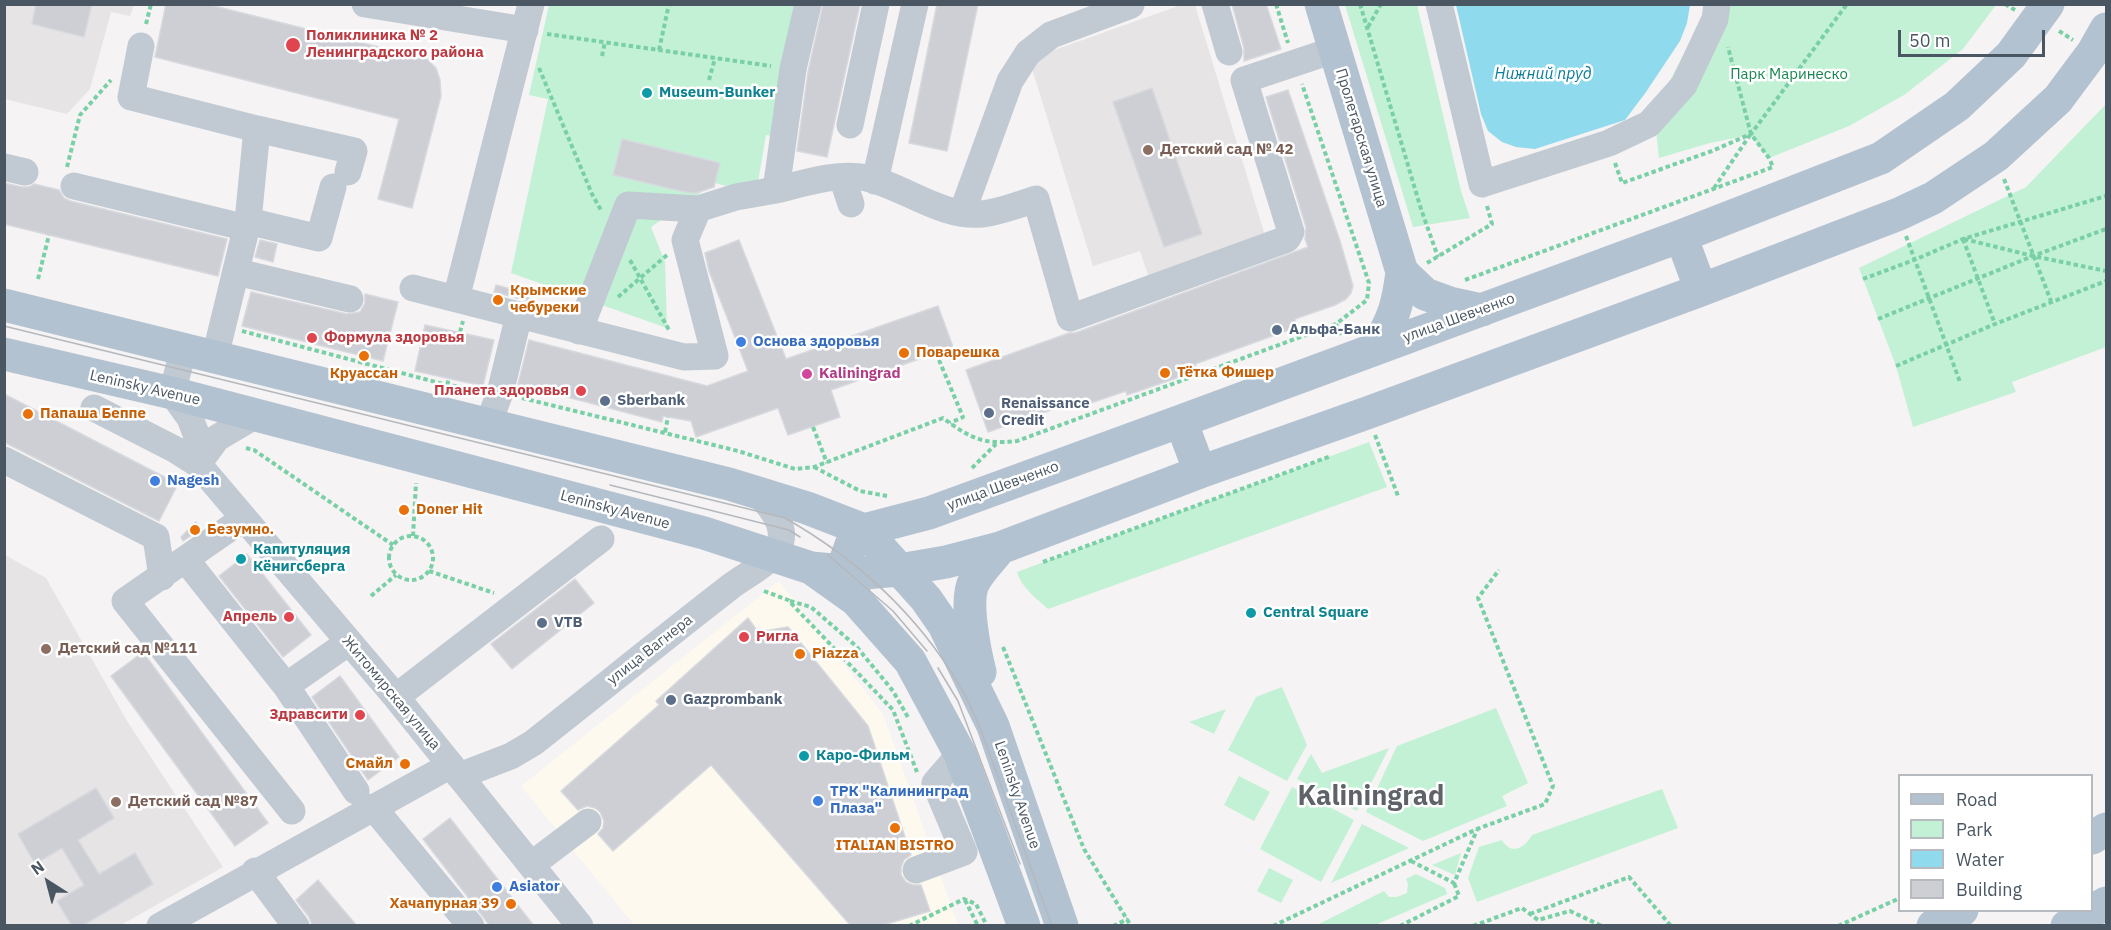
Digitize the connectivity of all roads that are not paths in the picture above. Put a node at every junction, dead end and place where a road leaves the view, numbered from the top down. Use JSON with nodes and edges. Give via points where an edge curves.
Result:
{"nodes":[{"id":1,"x":365,"y":4,"type":"edge"},
{"id":2,"x":808,"y":4,"type":"edge"},
{"id":3,"x":876,"y":4,"type":"edge"},
{"id":4,"x":915,"y":4,"type":"edge"},
{"id":5,"x":1215,"y":4,"type":"edge"},
{"id":6,"x":1321,"y":4,"type":"edge"},
{"id":7,"x":1439,"y":4,"type":"edge"},
{"id":8,"x":1131,"y":5,"type":"edge"},
{"id":9,"x":2044,"y":11,"type":"edge"},
{"id":10,"x":1716,"y":12,"type":"edge"},
{"id":11,"x":534,"y":23,"type":"edge"},
{"id":12,"x":2100,"y":41,"type":"edge"},
{"id":13,"x":141,"y":46,"type":"road end"},
{"id":14,"x":1334,"y":50,"type":"junction"},
{"id":15,"x":1230,"y":52,"type":"dead end"},
{"id":16,"x":850,"y":125,"type":"dead end"},
{"id":17,"x":257,"y":129,"type":"junction"},
{"id":18,"x":70,"y":177,"type":"road end"},
{"id":19,"x":842,"y":177,"type":"junction"},
{"id":20,"x":874,"y":181,"type":"junction"},
{"id":21,"x":776,"y":190,"type":"junction"},
{"id":22,"x":851,"y":204,"type":"dead end"},
{"id":23,"x":698,"y":209,"type":"junction"},
{"id":24,"x":962,"y":213,"type":"junction"},
{"id":25,"x":248,"y":224,"type":"junction"},
{"id":26,"x":1681,"y":236,"type":"junction"},
{"id":27,"x":237,"y":272,"type":"junction"},
{"id":28,"x":1415,"y":272,"type":"junction"},
{"id":29,"x":413,"y":288,"type":"dead end"},
{"id":30,"x":1701,"y":290,"type":"junction"},
{"id":31,"x":350,"y":299,"type":"dead end"},
{"id":32,"x":456,"y":299,"type":"junction"},
{"id":33,"x":4,"y":305,"type":"edge"},
{"id":34,"x":1482,"y":310,"type":"junction"},
{"id":35,"x":519,"y":315,"type":"junction"},
{"id":36,"x":579,"y":331,"type":"junction"},
{"id":37,"x":1375,"y":349,"type":"junction"},
{"id":38,"x":200,"y":353,"type":"junction"},
{"id":39,"x":4,"y":354,"type":"edge"},
{"id":40,"x":172,"y":393,"type":"junction"},
{"id":41,"x":94,"y":408,"type":"dead end"},
{"id":42,"x":255,"y":415,"type":"junction"},
{"id":43,"x":1181,"y":422,"type":"junction"},
{"id":44,"x":488,"y":424,"type":"junction"},
{"id":45,"x":4,"y":460,"type":"edge"},
{"id":46,"x":198,"y":464,"type":"junction"},
{"id":47,"x":1200,"y":472,"type":"junction"},
{"id":48,"x":756,"y":492,"type":"junction"},
{"id":49,"x":243,"y":519,"type":"junction"},
{"id":50,"x":864,"y":530,"type":"junction"},
{"id":51,"x":601,"y":539,"type":"dead end"},
{"id":52,"x":1000,"y":548,"type":"junction"},
{"id":53,"x":775,"y":555,"type":"junction"},
{"id":54,"x":186,"y":560,"type":"junction"},
{"id":55,"x":899,"y":570,"type":"junction"},
{"id":56,"x":162,"y":577,"type":"junction"},
{"id":57,"x":852,"y":586,"type":"junction"},
{"id":58,"x":348,"y":642,"type":"junction"},
{"id":59,"x":286,"y":686,"type":"junction"},
{"id":60,"x":396,"y":697,"type":"junction"},
{"id":61,"x":993,"y":726,"type":"junction"},
{"id":62,"x":960,"y":754,"type":"junction"},
{"id":63,"x":455,"y":771,"type":"junction"},
{"id":64,"x":365,"y":799,"type":"junction"},
{"id":65,"x":292,"y":811,"type":"dead end"},
{"id":66,"x":588,"y":822,"type":"dead end"},
{"id":67,"x":2106,"y":829,"type":"edge"},
{"id":68,"x":2093,"y":837,"type":"edge"},
{"id":69,"x":531,"y":865,"type":"junction"},
{"id":70,"x":915,"y":870,"type":"dead end"},
{"id":71,"x":255,"y":871,"type":"junction"},
{"id":72,"x":2106,"y":903,"type":"edge"},
{"id":73,"x":2093,"y":911,"type":"edge"},
{"id":74,"x":1958,"y":912,"type":"edge"},
{"id":75,"x":2091,"y":912,"type":"edge"},
{"id":76,"x":576,"y":924,"type":"edge"},
{"id":77,"x":160,"y":926,"type":"edge"},
{"id":78,"x":296,"y":926,"type":"edge"},
{"id":79,"x":471,"y":926,"type":"edge"},
{"id":80,"x":1024,"y":926,"type":"edge"},
{"id":81,"x":1062,"y":926,"type":"edge"},
{"id":82,"x":1933,"y":926,"type":"edge"},
{"id":83,"x":2067,"y":926,"type":"edge"}],
"edges":[{"from":1,"to":11,"type":"street"},
{"from":2,"to":21,"type":"street","via":[[793,69]]},
{"from":3,"to":16,"type":"street"},
{"from":4,"to":20,"type":"street"},
{"from":5,"to":15,"type":"street"},
{"from":6,"to":14,"type":"main road","name":"Пролетарская улица"},
{"from":7,"to":10,"type":"street","via":[[1482,184],[1609,143],[1649,124],[1684,86]]},
{"from":8,"to":24,"type":"street","via":[[1050,35],[1028,53],[1010,81]]},
{"from":9,"to":26,"type":"main road","name":"улица Шевченко","via":[[2011,55],[1957,106],[1881,158]]},
{"from":11,"to":32,"type":"street"},
{"from":12,"to":30,"type":"main road","via":[[2058,99],[1996,156],[1933,198]]},
{"from":13,"to":17,"type":"street","via":[[131,98]]},
{"from":14,"to":24,"type":"street","via":[[1244,80],[1291,232],[1287,239],[1070,318],[1036,199],[981,214]]},
{"from":14,"to":28,"type":"main road","name":"Пролетарская улица"},
{"from":17,"to":25,"type":"street"},
{"from":17,"to":25,"type":"street","via":[[354,151],[319,238]]},
{"from":18,"to":25,"type":"street"},
{"from":19,"to":20,"type":"street"},
{"from":19,"to":21,"type":"street"},
{"from":19,"to":22,"type":"street"},
{"from":20,"to":24,"type":"street"},
{"from":21,"to":23,"type":"street"},
{"from":23,"to":36,"type":"street","via":[[628,205]]},
{"from":23,"to":36,"type":"street","via":[[684,240],[715,356],[684,357]]},
{"from":25,"to":27,"type":"street"},
{"from":26,"to":30,"type":"main road"},
{"from":26,"to":34,"type":"main road","name":"улица Шевченко"},
{"from":27,"to":31,"type":"street"},
{"from":27,"to":38,"type":"street"},
{"from":28,"to":34,"type":"main road","name":"Пролетарская улица","via":[[1425,294]]},
{"from":28,"to":37,"type":"main road","name":"Пролетарская улица"},
{"from":29,"to":32,"type":"street"},
{"from":30,"to":47,"type":"main road"},
{"from":32,"to":35,"type":"street"},
{"from":33,"to":38,"type":"main road"},
{"from":34,"to":37,"type":"main road","name":"улица Шевченко"},
{"from":35,"to":36,"type":"street"},
{"from":35,"to":44,"type":"street","via":[[501,393]]},
{"from":37,"to":43,"type":"main road","name":"улица Шевченко"},
{"from":38,"to":40,"type":"street"},
{"from":38,"to":44,"type":"main road"},
{"from":39,"to":40,"type":"main road","name":"Leninsky Avenue"},
{"from":40,"to":42,"type":"main road","name":"Leninsky Avenue"},
{"from":40,"to":46,"type":"street","via":[[190,418],[198,439]]},
{"from":41,"to":46,"type":"street","name":"Житомирская улица"},
{"from":42,"to":46,"type":"street","via":[[217,438]]},
{"from":42,"to":53,"type":"main road","name":"Leninsky Avenue"},
{"from":43,"to":47,"type":"main road"},
{"from":43,"to":50,"type":"main road","name":"улица Шевченко","via":[[929,513]]},
{"from":44,"to":48,"type":"main road","name":"Leninsky Avenue"},
{"from":45,"to":56,"type":"street","via":[[156,537]]},
{"from":46,"to":49,"type":"street","name":"Житомирская улица"},
{"from":47,"to":52,"type":"main road"},
{"from":48,"to":50,"type":"main road","name":"Leninsky Avenue"},
{"from":48,"to":53,"type":"street","via":[[779,522],[782,537]]},
{"from":49,"to":54,"type":"street"},
{"from":49,"to":58,"type":"street","name":"Житомирская улица"},
{"from":50,"to":55,"type":"main road","name":"Leninsky Avenue"},
{"from":50,"to":57,"type":"main road","via":[[851,545],[846,559]]},
{"from":51,"to":60,"type":"street"},
{"from":52,"to":55,"type":"main road"},
{"from":52,"to":61,"type":"main road","via":[[974,582],[970,594],[976,658]]},
{"from":53,"to":57,"type":"main road","name":"Leninsky Avenue"},
{"from":53,"to":63,"type":"street","name":"улица Вагнера","via":[[533,743],[511,756]]},
{"from":54,"to":56,"type":"street"},
{"from":54,"to":59,"type":"street"},
{"from":55,"to":57,"type":"main road","via":[[865,573]]},
{"from":55,"to":61,"type":"main road","name":"Leninsky Avenue","via":[[944,625]]},
{"from":56,"to":65,"type":"street","via":[[125,601]]},
{"from":57,"to":62,"type":"main road","name":"Leninsky Avenue","via":[[910,661]]},
{"from":58,"to":59,"type":"street"},
{"from":58,"to":60,"type":"street","name":"Житомирская улица"},
{"from":59,"to":64,"type":"street"},
{"from":60,"to":63,"type":"street","name":"Житомирская улица"},
{"from":61,"to":81,"type":"main road","name":"Leninsky Avenue"},
{"from":62,"to":70,"type":"street","via":[[935,783],[964,852]]},
{"from":62,"to":80,"type":"main road","name":"Leninsky Avenue"},
{"from":63,"to":64,"type":"street","name":"улица Вагнера"},
{"from":63,"to":69,"type":"street","name":"Житомирская улица"},
{"from":64,"to":71,"type":"street","name":"улица Вагнера"},
{"from":64,"to":79,"type":"street"},
{"from":66,"to":69,"type":"street"},
{"from":67,"to":68,"type":"main road"},
{"from":69,"to":76,"type":"street","name":"Житомирская улица"},
{"from":71,"to":77,"type":"street","name":"улица Вагнера"},
{"from":71,"to":78,"type":"street"},
{"from":72,"to":73,"type":"main road"},
{"from":74,"to":82,"type":"main road"},
{"from":75,"to":83,"type":"main road"}]}
